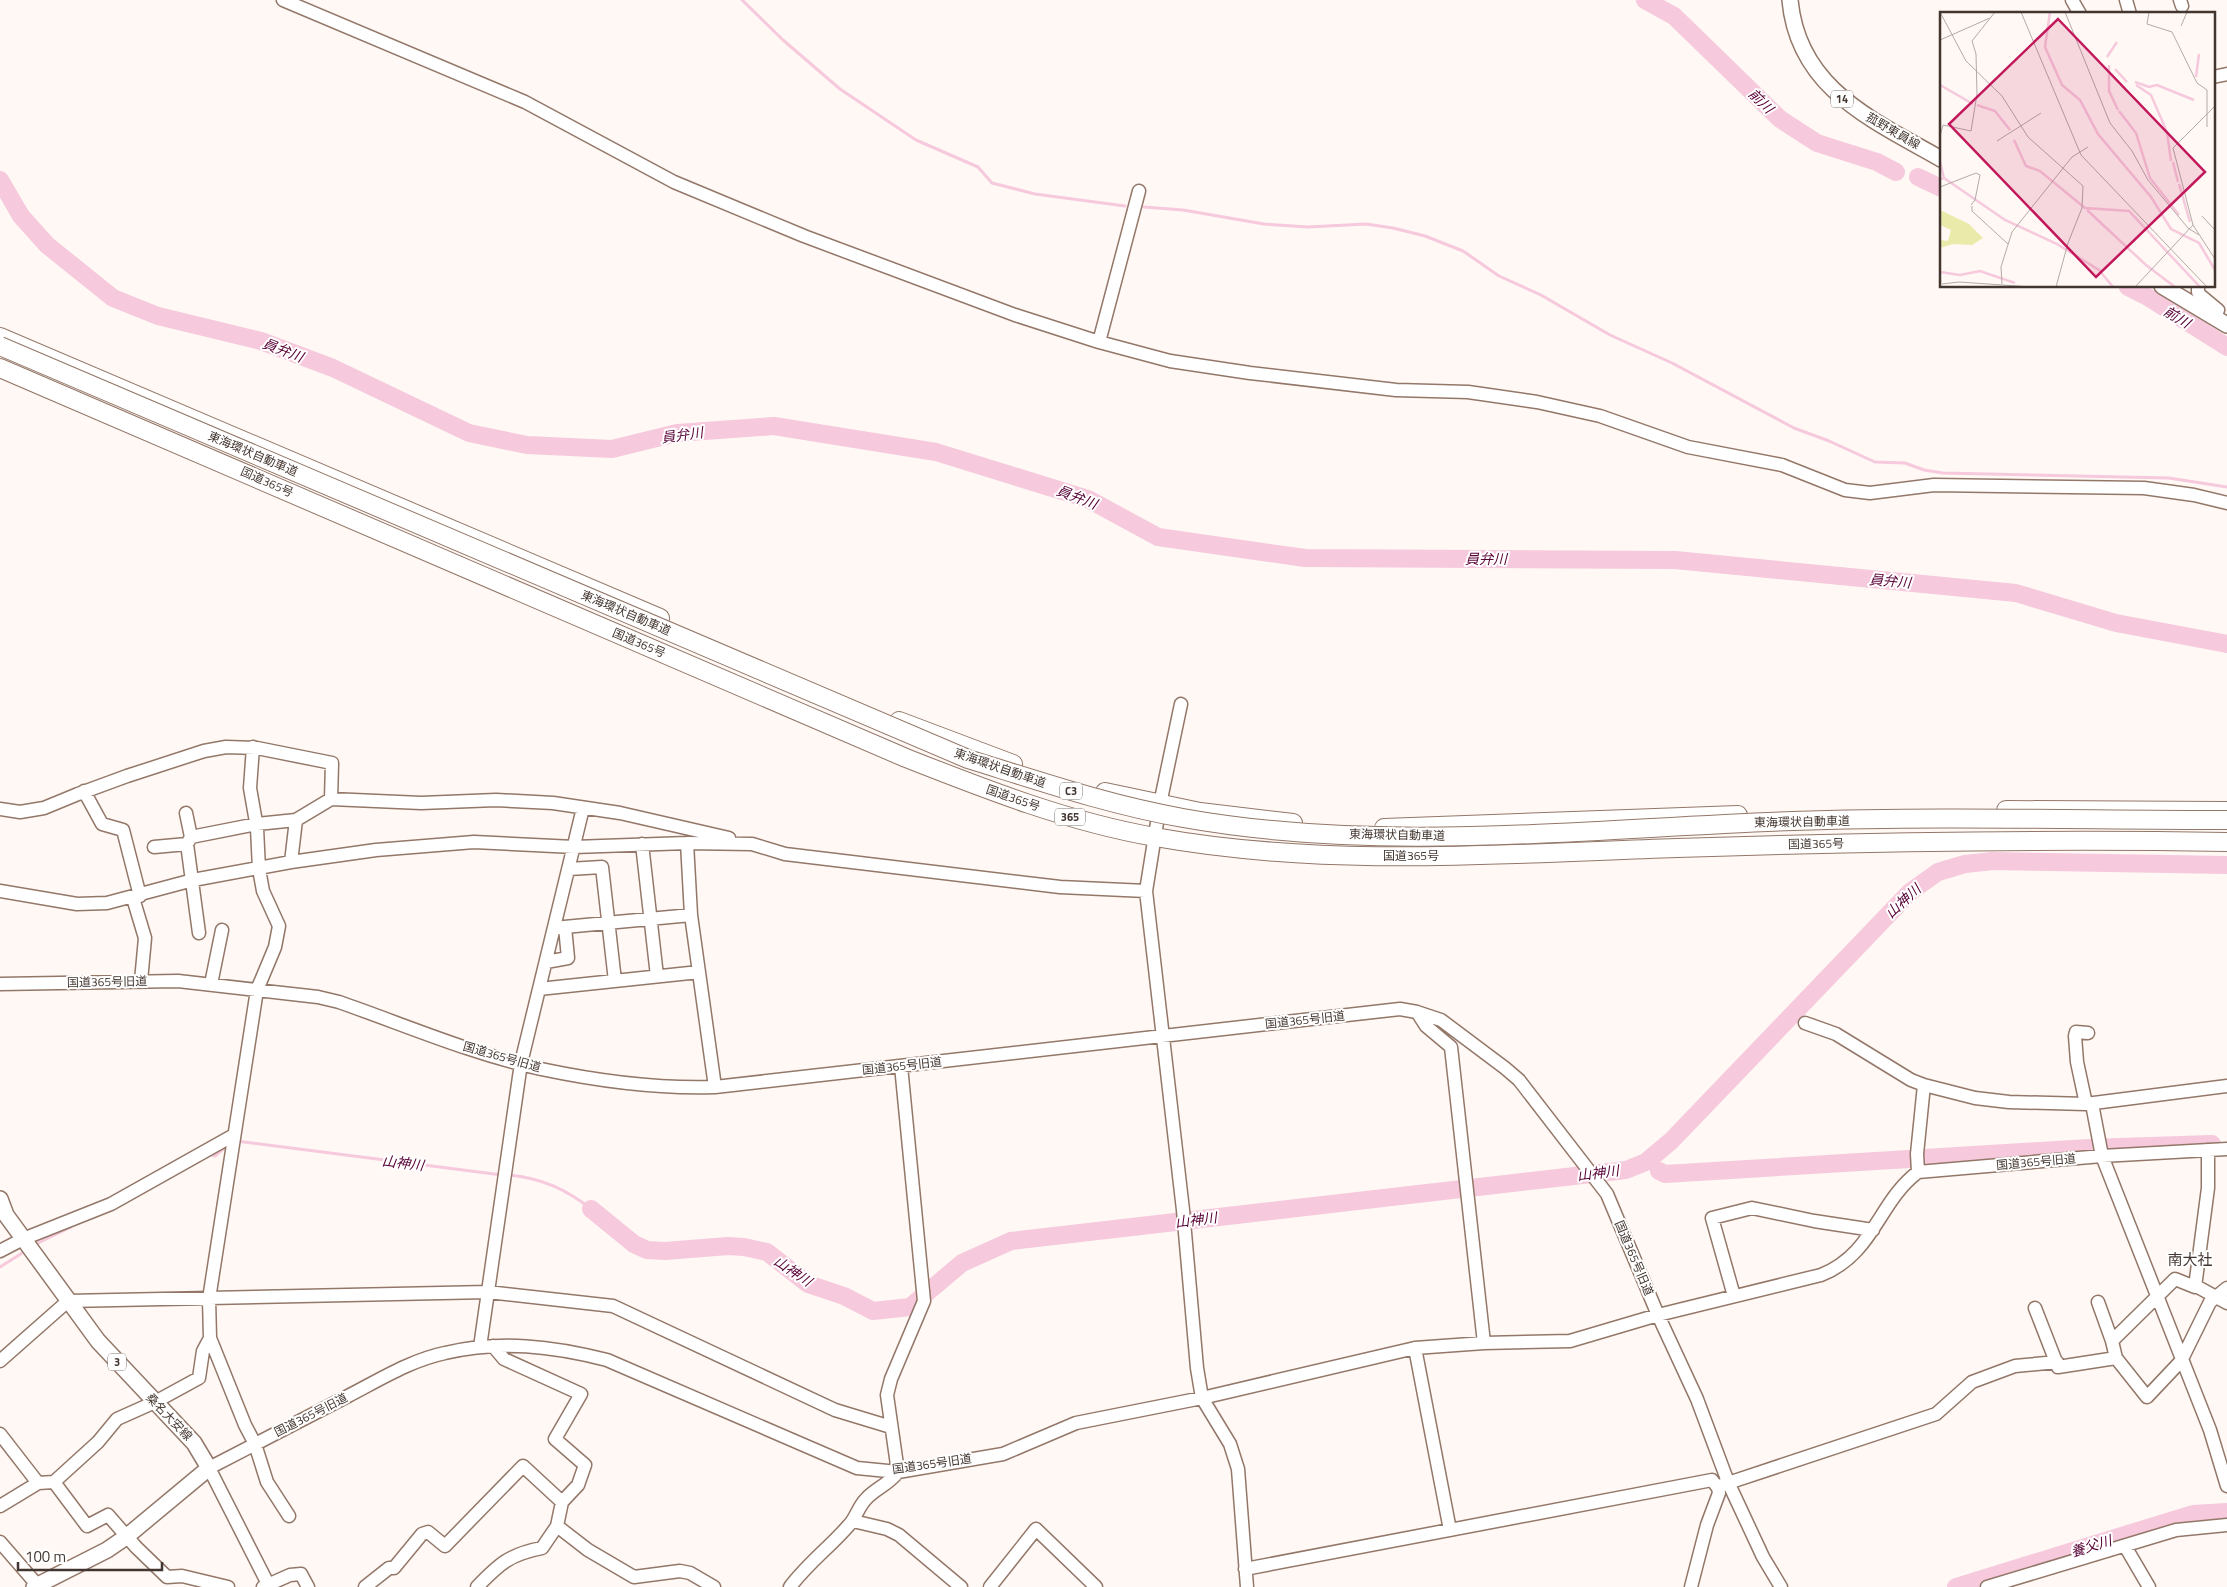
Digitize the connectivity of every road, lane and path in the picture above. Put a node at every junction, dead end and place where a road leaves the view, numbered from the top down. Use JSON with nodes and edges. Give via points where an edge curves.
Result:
{"nodes":[{"id":1,"x":283,"y":0,"type":"edge"},
{"id":2,"x":1790,"y":0,"type":"edge"},
{"id":3,"x":2072,"y":0,"type":"edge"},
{"id":4,"x":2079,"y":12,"type":"edge"},
{"id":5,"x":2227,"y":74,"type":"edge"},
{"id":6,"x":2214,"y":78,"type":"edge"},
{"id":7,"x":1940,"y":158,"type":"edge"},
{"id":8,"x":1139,"y":192,"type":"dead end"},
{"id":9,"x":2166,"y":288,"type":"edge"},
{"id":10,"x":2198,"y":288,"type":"edge"},
{"id":11,"x":2222,"y":316,"type":"edge"},
{"id":12,"x":0,"y":337,"type":"edge"},
{"id":13,"x":1100,"y":342,"type":"junction"},
{"id":14,"x":0,"y":346,"type":"edge"},
{"id":15,"x":0,"y":368,"type":"edge"},
{"id":16,"x":2227,"y":503,"type":"edge"},
{"id":17,"x":1181,"y":704,"type":"dead end"},
{"id":18,"x":254,"y":747,"type":"junction"},
{"id":19,"x":84,"y":791,"type":"junction"},
{"id":20,"x":331,"y":799,"type":"junction"},
{"id":21,"x":1160,"y":804,"type":"junction"},
{"id":22,"x":583,"y":808,"type":"junction"},
{"id":23,"x":0,"y":809,"type":"edge"},
{"id":24,"x":2227,"y":811,"type":"edge"},
{"id":25,"x":186,"y":814,"type":"dead end"},
{"id":26,"x":296,"y":820,"type":"junction"},
{"id":27,"x":2227,"y":820,"type":"edge"},
{"id":28,"x":256,"y":824,"type":"junction"},
{"id":29,"x":1154,"y":837,"type":"junction"},
{"id":30,"x":189,"y":840,"type":"junction"},
{"id":31,"x":2227,"y":842,"type":"edge"},
{"id":32,"x":686,"y":843,"type":"junction"},
{"id":33,"x":642,"y":844,"type":"junction"},
{"id":34,"x":752,"y":844,"type":"junction"},
{"id":35,"x":154,"y":846,"type":"dead end"},
{"id":36,"x":574,"y":848,"type":"junction"},
{"id":37,"x":291,"y":862,"type":"junction"},
{"id":38,"x":259,"y":869,"type":"junction"},
{"id":39,"x":569,"y":869,"type":"junction"},
{"id":40,"x":190,"y":881,"type":"junction"},
{"id":41,"x":0,"y":891,"type":"edge"},
{"id":42,"x":1146,"y":891,"type":"junction"},
{"id":43,"x":137,"y":897,"type":"junction"},
{"id":44,"x":691,"y":915,"type":"junction"},
{"id":45,"x":650,"y":919,"type":"junction"},
{"id":46,"x":608,"y":923,"type":"junction"},
{"id":47,"x":560,"y":928,"type":"junction"},
{"id":48,"x":222,"y":930,"type":"dead end"},
{"id":49,"x":199,"y":933,"type":"dead end"},
{"id":50,"x":546,"y":962,"type":"junction"},
{"id":51,"x":699,"y":972,"type":"junction"},
{"id":52,"x":657,"y":976,"type":"junction"},
{"id":53,"x":141,"y":981,"type":"junction"},
{"id":54,"x":615,"y":981,"type":"junction"},
{"id":55,"x":0,"y":984,"type":"edge"},
{"id":56,"x":211,"y":984,"type":"junction"},
{"id":57,"x":539,"y":989,"type":"junction"},
{"id":58,"x":257,"y":990,"type":"junction"},
{"id":59,"x":1417,"y":1012,"type":"junction"},
{"id":60,"x":1804,"y":1023,"type":"dead end"},
{"id":61,"x":2088,"y":1033,"type":"dead end"},
{"id":62,"x":1163,"y":1036,"type":"junction"},
{"id":63,"x":521,"y":1064,"type":"junction"},
{"id":64,"x":900,"y":1066,"type":"junction"},
{"id":65,"x":1924,"y":1085,"type":"junction"},
{"id":66,"x":2227,"y":1086,"type":"edge"},
{"id":67,"x":714,"y":1087,"type":"junction"},
{"id":68,"x":2089,"y":1104,"type":"junction"},
{"id":69,"x":234,"y":1135,"type":"junction"},
{"id":70,"x":2101,"y":1150,"type":"junction"},
{"id":71,"x":2208,"y":1150,"type":"junction"},
{"id":72,"x":2227,"y":1150,"type":"edge"},
{"id":73,"x":1918,"y":1164,"type":"junction"},
{"id":74,"x":0,"y":1199,"type":"edge"},
{"id":75,"x":1873,"y":1230,"type":"junction"},
{"id":76,"x":26,"y":1244,"type":"junction"},
{"id":77,"x":0,"y":1251,"type":"edge"},
{"id":78,"x":2196,"y":1286,"type":"junction"},
{"id":79,"x":2227,"y":1288,"type":"edge"},
{"id":80,"x":488,"y":1292,"type":"junction"},
{"id":81,"x":1734,"y":1296,"type":"junction"},
{"id":82,"x":2159,"y":1296,"type":"junction"},
{"id":83,"x":209,"y":1299,"type":"junction"},
{"id":84,"x":2222,"y":1300,"type":"edge"},
{"id":85,"x":68,"y":1301,"type":"junction"},
{"id":86,"x":2098,"y":1302,"type":"dead end"},
{"id":87,"x":2035,"y":1308,"type":"dead end"},
{"id":88,"x":1658,"y":1315,"type":"junction"},
{"id":89,"x":210,"y":1338,"type":"junction"},
{"id":90,"x":2112,"y":1341,"type":"junction"},
{"id":91,"x":1484,"y":1343,"type":"junction"},
{"id":92,"x":486,"y":1346,"type":"junction"},
{"id":93,"x":1415,"y":1348,"type":"junction"},
{"id":94,"x":2116,"y":1358,"type":"junction"},
{"id":95,"x":0,"y":1361,"type":"edge"},
{"id":96,"x":2182,"y":1361,"type":"junction"},
{"id":97,"x":2057,"y":1362,"type":"junction"},
{"id":98,"x":1202,"y":1398,"type":"junction"},
{"id":99,"x":155,"y":1402,"type":"junction"},
{"id":100,"x":891,"y":1427,"type":"junction"},
{"id":101,"x":0,"y":1434,"type":"edge"},
{"id":102,"x":255,"y":1444,"type":"junction"},
{"id":103,"x":209,"y":1468,"type":"junction"},
{"id":104,"x":898,"y":1472,"type":"junction"},
{"id":105,"x":54,"y":1482,"type":"junction"},
{"id":106,"x":38,"y":1483,"type":"junction"},
{"id":107,"x":1723,"y":1485,"type":"junction"},
{"id":108,"x":2227,"y":1486,"type":"edge"},
{"id":109,"x":562,"y":1502,"type":"junction"},
{"id":110,"x":0,"y":1506,"type":"edge"},
{"id":111,"x":289,"y":1516,"type":"dead end"},
{"id":112,"x":852,"y":1522,"type":"junction"},
{"id":113,"x":2227,"y":1523,"type":"edge"},
{"id":114,"x":557,"y":1526,"type":"junction"},
{"id":115,"x":1450,"y":1530,"type":"junction"},
{"id":116,"x":126,"y":1537,"type":"junction"},
{"id":117,"x":0,"y":1542,"type":"edge"},
{"id":118,"x":2125,"y":1546,"type":"junction"},
{"id":119,"x":1245,"y":1569,"type":"junction"},
{"id":120,"x":182,"y":1576,"type":"junction"},
{"id":121,"x":37,"y":1586,"type":"edge"},
{"id":122,"x":266,"y":1586,"type":"edge"},
{"id":123,"x":712,"y":1586,"type":"edge"},
{"id":124,"x":174,"y":1587,"type":"edge"},
{"id":125,"x":228,"y":1587,"type":"edge"},
{"id":126,"x":308,"y":1587,"type":"edge"},
{"id":127,"x":365,"y":1587,"type":"edge"},
{"id":128,"x":477,"y":1587,"type":"edge"},
{"id":129,"x":790,"y":1587,"type":"edge"},
{"id":130,"x":961,"y":1587,"type":"edge"},
{"id":131,"x":990,"y":1587,"type":"edge"},
{"id":132,"x":1096,"y":1587,"type":"edge"},
{"id":133,"x":1246,"y":1587,"type":"edge"},
{"id":134,"x":1691,"y":1587,"type":"edge"},
{"id":135,"x":1781,"y":1587,"type":"edge"},
{"id":136,"x":1987,"y":1587,"type":"edge"},
{"id":137,"x":2149,"y":1587,"type":"edge"}],
"edges":[{"from":1,"to":13,"type":"street","via":[[525,102],[683,186],[947,291]]},
{"from":2,"to":7,"type":"main road","name":"菰野東員線","number":"14","via":[[1800,43],[1827,85],[1859,111]]},
{"from":3,"to":4,"type":"street"},
{"from":5,"to":6,"type":"street"},
{"from":8,"to":13,"type":"street"},
{"from":9,"to":11,"type":"main road"},
{"from":10,"to":11,"type":"street","via":[[2200,295]]},
{"from":12,"to":21,"type":"highway","via":[[984,755],[1036,773]]},
{"from":13,"to":16,"type":"street","via":[[1170,361],[1250,374],[1396,390],[1468,392],[1537,402],[1600,416],[1688,447],[1782,465],[1845,490],[1870,493],[1934,485],[2144,488]]},
{"from":14,"to":27,"type":"highway","name":"東海環状自動車道","number":"C3","bridge":true,"via":[[951,752],[1059,788],[1182,818],[1309,833],[1394,837],[1796,821]]},
{"from":15,"to":29,"type":"highway","name":"国道365号","number":"365","via":[[906,758],[1048,810],[1112,829]]},
{"from":17,"to":21,"type":"street"},
{"from":18,"to":19,"type":"street","via":[[204,751]]},
{"from":18,"to":20,"type":"street","via":[[332,763]]},
{"from":18,"to":28,"type":"street","via":[[250,788]]},
{"from":19,"to":23,"type":"street","via":[[44,808],[20,812]]},
{"from":19,"to":43,"type":"street","via":[[102,824],[123,830]]},
{"from":20,"to":22,"type":"street","via":[[421,803],[496,800]]},
{"from":20,"to":26,"type":"street"},
{"from":21,"to":24,"type":"highway","via":[[1248,819],[1406,828],[1872,811]]},
{"from":21,"to":29,"type":"street"},
{"from":22,"to":34,"type":"street","via":[[620,813]]},
{"from":22,"to":36,"type":"street"},
{"from":25,"to":30,"type":"street"},
{"from":26,"to":28,"type":"street"},
{"from":26,"to":37,"type":"street"},
{"from":28,"to":30,"type":"street"},
{"from":28,"to":38,"type":"street"},
{"from":29,"to":31,"type":"highway","name":"国道365号","number":"365","via":[[1256,851],[1426,857],[1863,842]]},
{"from":29,"to":42,"type":"street"},
{"from":30,"to":35,"type":"street"},
{"from":30,"to":40,"type":"street"},
{"from":32,"to":33,"type":"street"},
{"from":32,"to":34,"type":"street"},
{"from":32,"to":44,"type":"street"},
{"from":33,"to":36,"type":"street"},
{"from":33,"to":45,"type":"street"},
{"from":34,"to":42,"type":"street","via":[[794,855],[1060,887]]},
{"from":36,"to":37,"type":"street","via":[[474,842],[376,850]]},
{"from":36,"to":39,"type":"street"},
{"from":37,"to":38,"type":"street"},
{"from":38,"to":40,"type":"street"},
{"from":38,"to":58,"type":"street","via":[[263,890],[279,926],[275,947]]},
{"from":39,"to":46,"type":"street","via":[[602,867]]},
{"from":39,"to":47,"type":"street"},
{"from":40,"to":43,"type":"street"},
{"from":40,"to":49,"type":"street"},
{"from":41,"to":43,"type":"street","via":[[77,904],[106,904]]},
{"from":42,"to":62,"type":"street"},
{"from":43,"to":53,"type":"street","via":[[145,938]]},
{"from":44,"to":45,"type":"street"},
{"from":44,"to":51,"type":"street"},
{"from":45,"to":46,"type":"street"},
{"from":45,"to":52,"type":"street"},
{"from":46,"to":47,"type":"street"},
{"from":46,"to":54,"type":"street"},
{"from":47,"to":50,"type":"street"},
{"from":47,"to":50,"type":"street","via":[[568,958]]},
{"from":48,"to":56,"type":"street"},
{"from":50,"to":57,"type":"street"},
{"from":51,"to":52,"type":"street"},
{"from":51,"to":67,"type":"street"},
{"from":52,"to":54,"type":"street"},
{"from":53,"to":55,"type":"street","name":"国道365号旧道"},
{"from":53,"to":56,"type":"street","name":"国道365号旧道"},
{"from":54,"to":57,"type":"street"},
{"from":56,"to":58,"type":"street","name":"国道365号旧道"},
{"from":57,"to":63,"type":"street"},
{"from":58,"to":63,"type":"street","name":"国道365号旧道","via":[[339,1002]]},
{"from":58,"to":69,"type":"street"},
{"from":59,"to":62,"type":"street","name":"国道365号旧道","via":[[1400,1009]]},
{"from":59,"to":88,"type":"street","name":"国道365号旧道","via":[[1450,1026],[1490,1054],[1525,1087],[1607,1194]]},
{"from":59,"to":91,"type":"street","via":[[1426,1026],[1451,1047]]},
{"from":60,"to":65,"type":"street","via":[[1836,1034],[1881,1063]]},
{"from":61,"to":68,"type":"street","via":[[2076,1032],[2075,1036],[2077,1062]]},
{"from":62,"to":64,"type":"street","name":"国道365号旧道"},
{"from":62,"to":98,"type":"street"},
{"from":63,"to":67,"type":"street","name":"国道365号旧道","via":[[592,1078],[670,1088]]},
{"from":63,"to":80,"type":"street"},
{"from":64,"to":67,"type":"street","name":"国道365号旧道"},
{"from":64,"to":100,"type":"street","via":[[923,1295],[887,1394]]},
{"from":65,"to":68,"type":"street","via":[[1984,1099]]},
{"from":65,"to":73,"type":"street"},
{"from":66,"to":68,"type":"street"},
{"from":68,"to":70,"type":"street"},
{"from":69,"to":76,"type":"street","via":[[111,1204]]},
{"from":69,"to":83,"type":"street"},
{"from":70,"to":71,"type":"street","name":"国道365号旧道"},
{"from":70,"to":73,"type":"street","name":"国道365号旧道"},
{"from":70,"to":82,"type":"street"},
{"from":71,"to":72,"type":"street","name":"国道365号旧道"},
{"from":71,"to":78,"type":"street","via":[[2208,1188]]},
{"from":73,"to":75,"type":"street","name":"国道365号旧道"},
{"from":74,"to":76,"type":"main road","name":"桑名大安線","number":"3","via":[[6,1215]]},
{"from":75,"to":81,"type":"street","name":"国道365号旧道","via":[[1852,1257],[1832,1270]]},
{"from":75,"to":81,"type":"street","via":[[1752,1208],[1712,1218]]},
{"from":76,"to":77,"type":"street"},
{"from":76,"to":85,"type":"main road","name":"桑名大安線","number":"3"},
{"from":78,"to":82,"type":"street","via":[[2175,1279]]},
{"from":78,"to":84,"type":"street"},
{"from":79,"to":84,"type":"street"},
{"from":80,"to":83,"type":"street"},
{"from":80,"to":92,"type":"street"},
{"from":80,"to":100,"type":"street","via":[[613,1306],[835,1410]]},
{"from":81,"to":88,"type":"street","name":"国道365号旧道"},
{"from":82,"to":90,"type":"street"},
{"from":82,"to":96,"type":"street"},
{"from":83,"to":85,"type":"street"},
{"from":83,"to":89,"type":"street"},
{"from":84,"to":96,"type":"street","via":[[2210,1302]]},
{"from":85,"to":95,"type":"street"},
{"from":85,"to":99,"type":"main road","name":"桑名大安線","number":"3","via":[[98,1341]]},
{"from":86,"to":90,"type":"street"},
{"from":87,"to":97,"type":"street"},
{"from":88,"to":91,"type":"street","name":"国道365号旧道","via":[[1570,1341]]},
{"from":88,"to":107,"type":"street","via":[[1697,1399]]},
{"from":89,"to":99,"type":"street","via":[[203,1351],[199,1378]]},
{"from":89,"to":102,"type":"street"},
{"from":90,"to":94,"type":"street"},
{"from":91,"to":93,"type":"street","name":"国道365号旧道"},
{"from":92,"to":102,"type":"street","name":"国道365号旧道","via":[[443,1353],[401,1368]]},
{"from":92,"to":104,"type":"street","name":"国道365号旧道","via":[[567,1350],[607,1360],[857,1468]]},
{"from":92,"to":109,"type":"street","via":[[504,1359],[581,1394],[556,1439],[585,1465],[578,1485]]},
{"from":93,"to":98,"type":"street","name":"国道365号旧道"},
{"from":93,"to":115,"type":"street"},
{"from":94,"to":96,"type":"street","via":[[2147,1397]]},
{"from":94,"to":97,"type":"street","via":[[2058,1367]]},
{"from":96,"to":108,"type":"street","via":[[2210,1430]]},
{"from":97,"to":107,"type":"street","via":[[2015,1366],[1972,1382],[1936,1414]]},
{"from":98,"to":104,"type":"street","name":"国道365号旧道","via":[[1076,1423],[1003,1454]]},
{"from":98,"to":119,"type":"street","via":[[1230,1444],[1236,1463]]},
{"from":99,"to":103,"type":"main road","name":"桑名大安線","number":"3","via":[[194,1443]]},
{"from":99,"to":105,"type":"street","via":[[118,1419]]},
{"from":100,"to":104,"type":"street"},
{"from":101,"to":106,"type":"street"},
{"from":102,"to":103,"type":"street","name":"国道365号旧道"},
{"from":102,"to":111,"type":"street","via":[[267,1482]]},
{"from":103,"to":116,"type":"main road"},
{"from":103,"to":122,"type":"street"},
{"from":104,"to":112,"type":"street","via":[[890,1483],[862,1504]]},
{"from":105,"to":106,"type":"street"},
{"from":105,"to":116,"type":"street","via":[[87,1526],[108,1515]]},
{"from":106,"to":110,"type":"street"},
{"from":107,"to":115,"type":"street","via":[[1712,1480]]},
{"from":107,"to":134,"type":"street","via":[[1707,1525]]},
{"from":107,"to":135,"type":"street"},
{"from":109,"to":114,"type":"street"},
{"from":109,"to":127,"type":"street","via":[[523,1466],[445,1546],[428,1532],[422,1534],[394,1568],[389,1568]]},
{"from":112,"to":129,"type":"street"},
{"from":112,"to":130,"type":"street","via":[[887,1529],[899,1535]]},
{"from":113,"to":118,"type":"street","via":[[2176,1530]]},
{"from":114,"to":123,"type":"street","via":[[588,1550],[634,1577],[680,1571]]},
{"from":114,"to":128,"type":"street","via":[[542,1548],[519,1552],[494,1569]]},
{"from":115,"to":119,"type":"street"},
{"from":116,"to":120,"type":"street","via":[[168,1577]]},
{"from":116,"to":121,"type":"main road","via":[[108,1550]]},
{"from":117,"to":121,"type":"street"},
{"from":118,"to":136,"type":"street"},
{"from":118,"to":137,"type":"street"},
{"from":119,"to":133,"type":"street"},
{"from":120,"to":124,"type":"street"},
{"from":120,"to":125,"type":"street"},
{"from":122,"to":126,"type":"street","via":[[300,1574]]},
{"from":131,"to":132,"type":"street","via":[[1036,1528]]}]}
